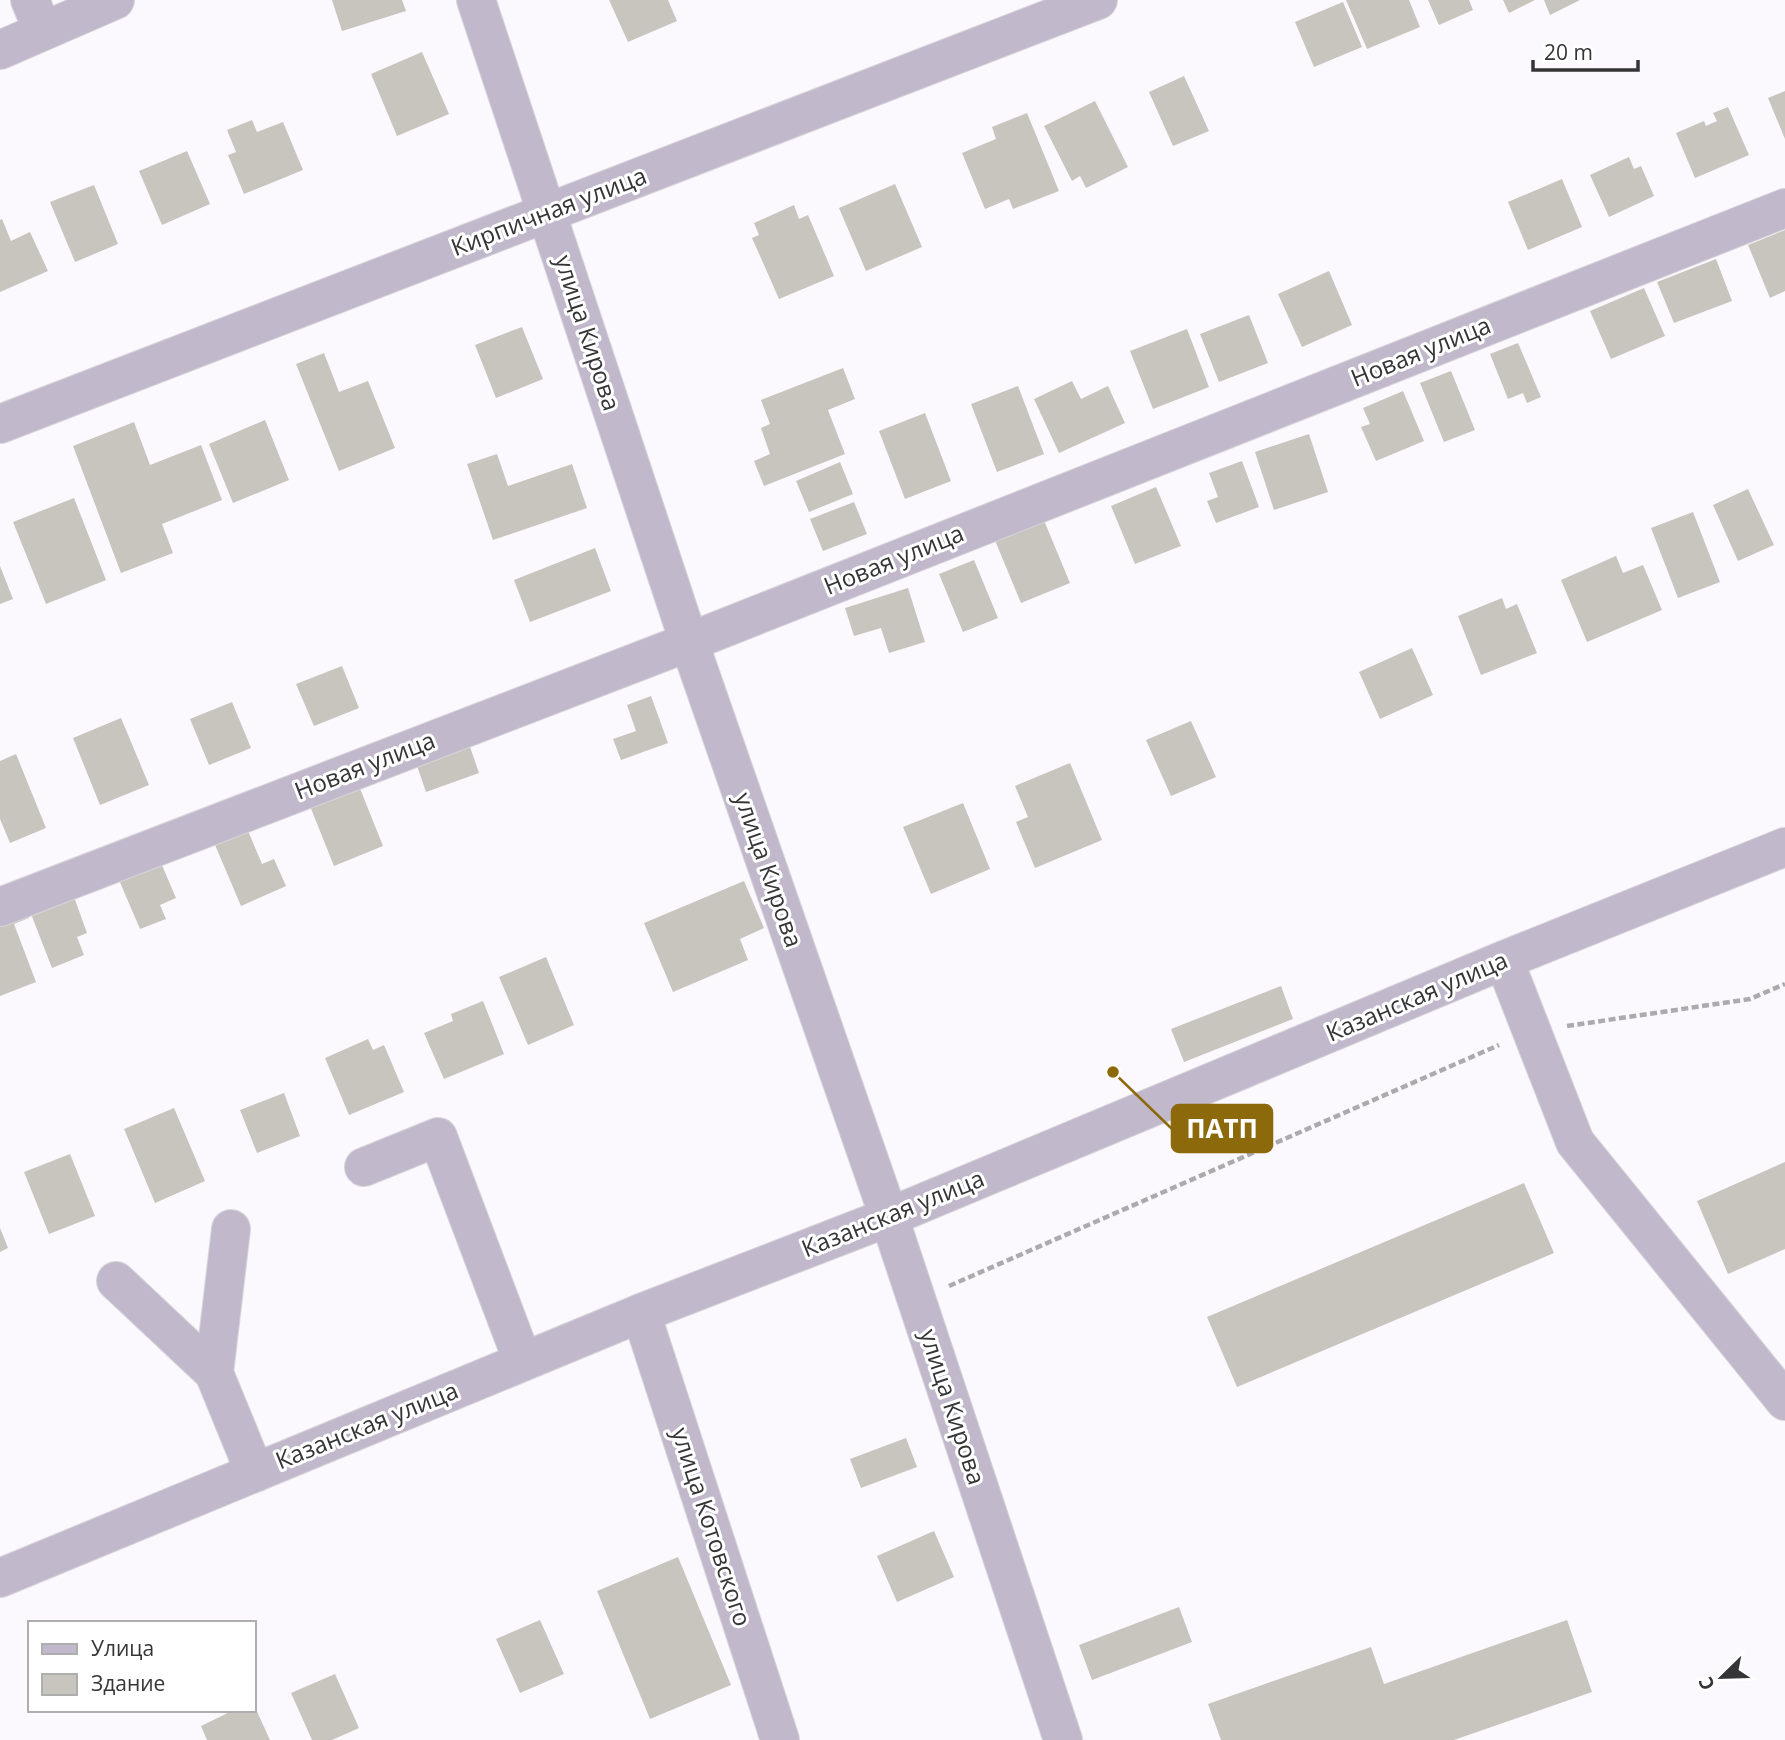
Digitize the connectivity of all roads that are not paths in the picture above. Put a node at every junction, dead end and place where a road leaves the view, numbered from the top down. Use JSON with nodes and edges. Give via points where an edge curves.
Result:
{"nodes":[{"id":1,"x":116,"y":0,"type":"edge"},
{"id":2,"x":476,"y":0,"type":"edge"},
{"id":3,"x":1098,"y":0,"type":"edge"},
{"id":4,"x":36,"y":16,"type":"edge"},
{"id":5,"x":0,"y":50,"type":"edge"},
{"id":6,"x":1785,"y":208,"type":"edge"},
{"id":7,"x":548,"y":213,"type":"junction"},
{"id":8,"x":0,"y":424,"type":"edge"},
{"id":9,"x":689,"y":642,"type":"junction"},
{"id":10,"x":1785,"y":847,"type":"edge"},
{"id":11,"x":0,"y":907,"type":"edge"},
{"id":12,"x":1504,"y":960,"type":"junction"},
{"id":13,"x":364,"y":1167,"type":"dead end"},
{"id":14,"x":889,"y":1217,"type":"junction"},
{"id":15,"x":231,"y":1230,"type":"dead end"},
{"id":16,"x":116,"y":1281,"type":"dead end"},
{"id":17,"x":641,"y":1313,"type":"junction"},
{"id":18,"x":523,"y":1362,"type":"junction"},
{"id":19,"x":214,"y":1373,"type":"junction"},
{"id":20,"x":1785,"y":1401,"type":"edge"},
{"id":21,"x":255,"y":1473,"type":"junction"},
{"id":22,"x":0,"y":1578,"type":"edge"},
{"id":23,"x":780,"y":1740,"type":"edge"},
{"id":24,"x":1063,"y":1740,"type":"edge"}],
"edges":[{"from":1,"to":4,"type":"street"},
{"from":2,"to":7,"type":"street","name":"улица Кирова"},
{"from":3,"to":7,"type":"street","name":"Кирпичная улица"},
{"from":4,"to":5,"type":"street"},
{"from":6,"to":9,"type":"street","name":"Новая улица"},
{"from":7,"to":8,"type":"street","name":"Кирпичная улица"},
{"from":7,"to":9,"type":"street","name":"улица Кирова"},
{"from":9,"to":11,"type":"street","name":"Новая улица"},
{"from":9,"to":14,"type":"street","name":"улица Кирова"},
{"from":10,"to":12,"type":"street","name":"Казанская улица"},
{"from":12,"to":14,"type":"street","name":"Казанская улица"},
{"from":12,"to":20,"type":"street","via":[[1575,1142]]},
{"from":13,"to":18,"type":"street","via":[[438,1137]]},
{"from":14,"to":17,"type":"street","name":"Казанская улица"},
{"from":14,"to":24,"type":"street","name":"улица Кирова"},
{"from":15,"to":19,"type":"street"},
{"from":16,"to":19,"type":"street"},
{"from":17,"to":18,"type":"street","name":"Казанская улица"},
{"from":17,"to":23,"type":"street","name":"улица Котовского"},
{"from":18,"to":21,"type":"street","name":"Казанская улица"},
{"from":19,"to":21,"type":"street"},
{"from":21,"to":22,"type":"street","name":"Казанская улица"}]}
